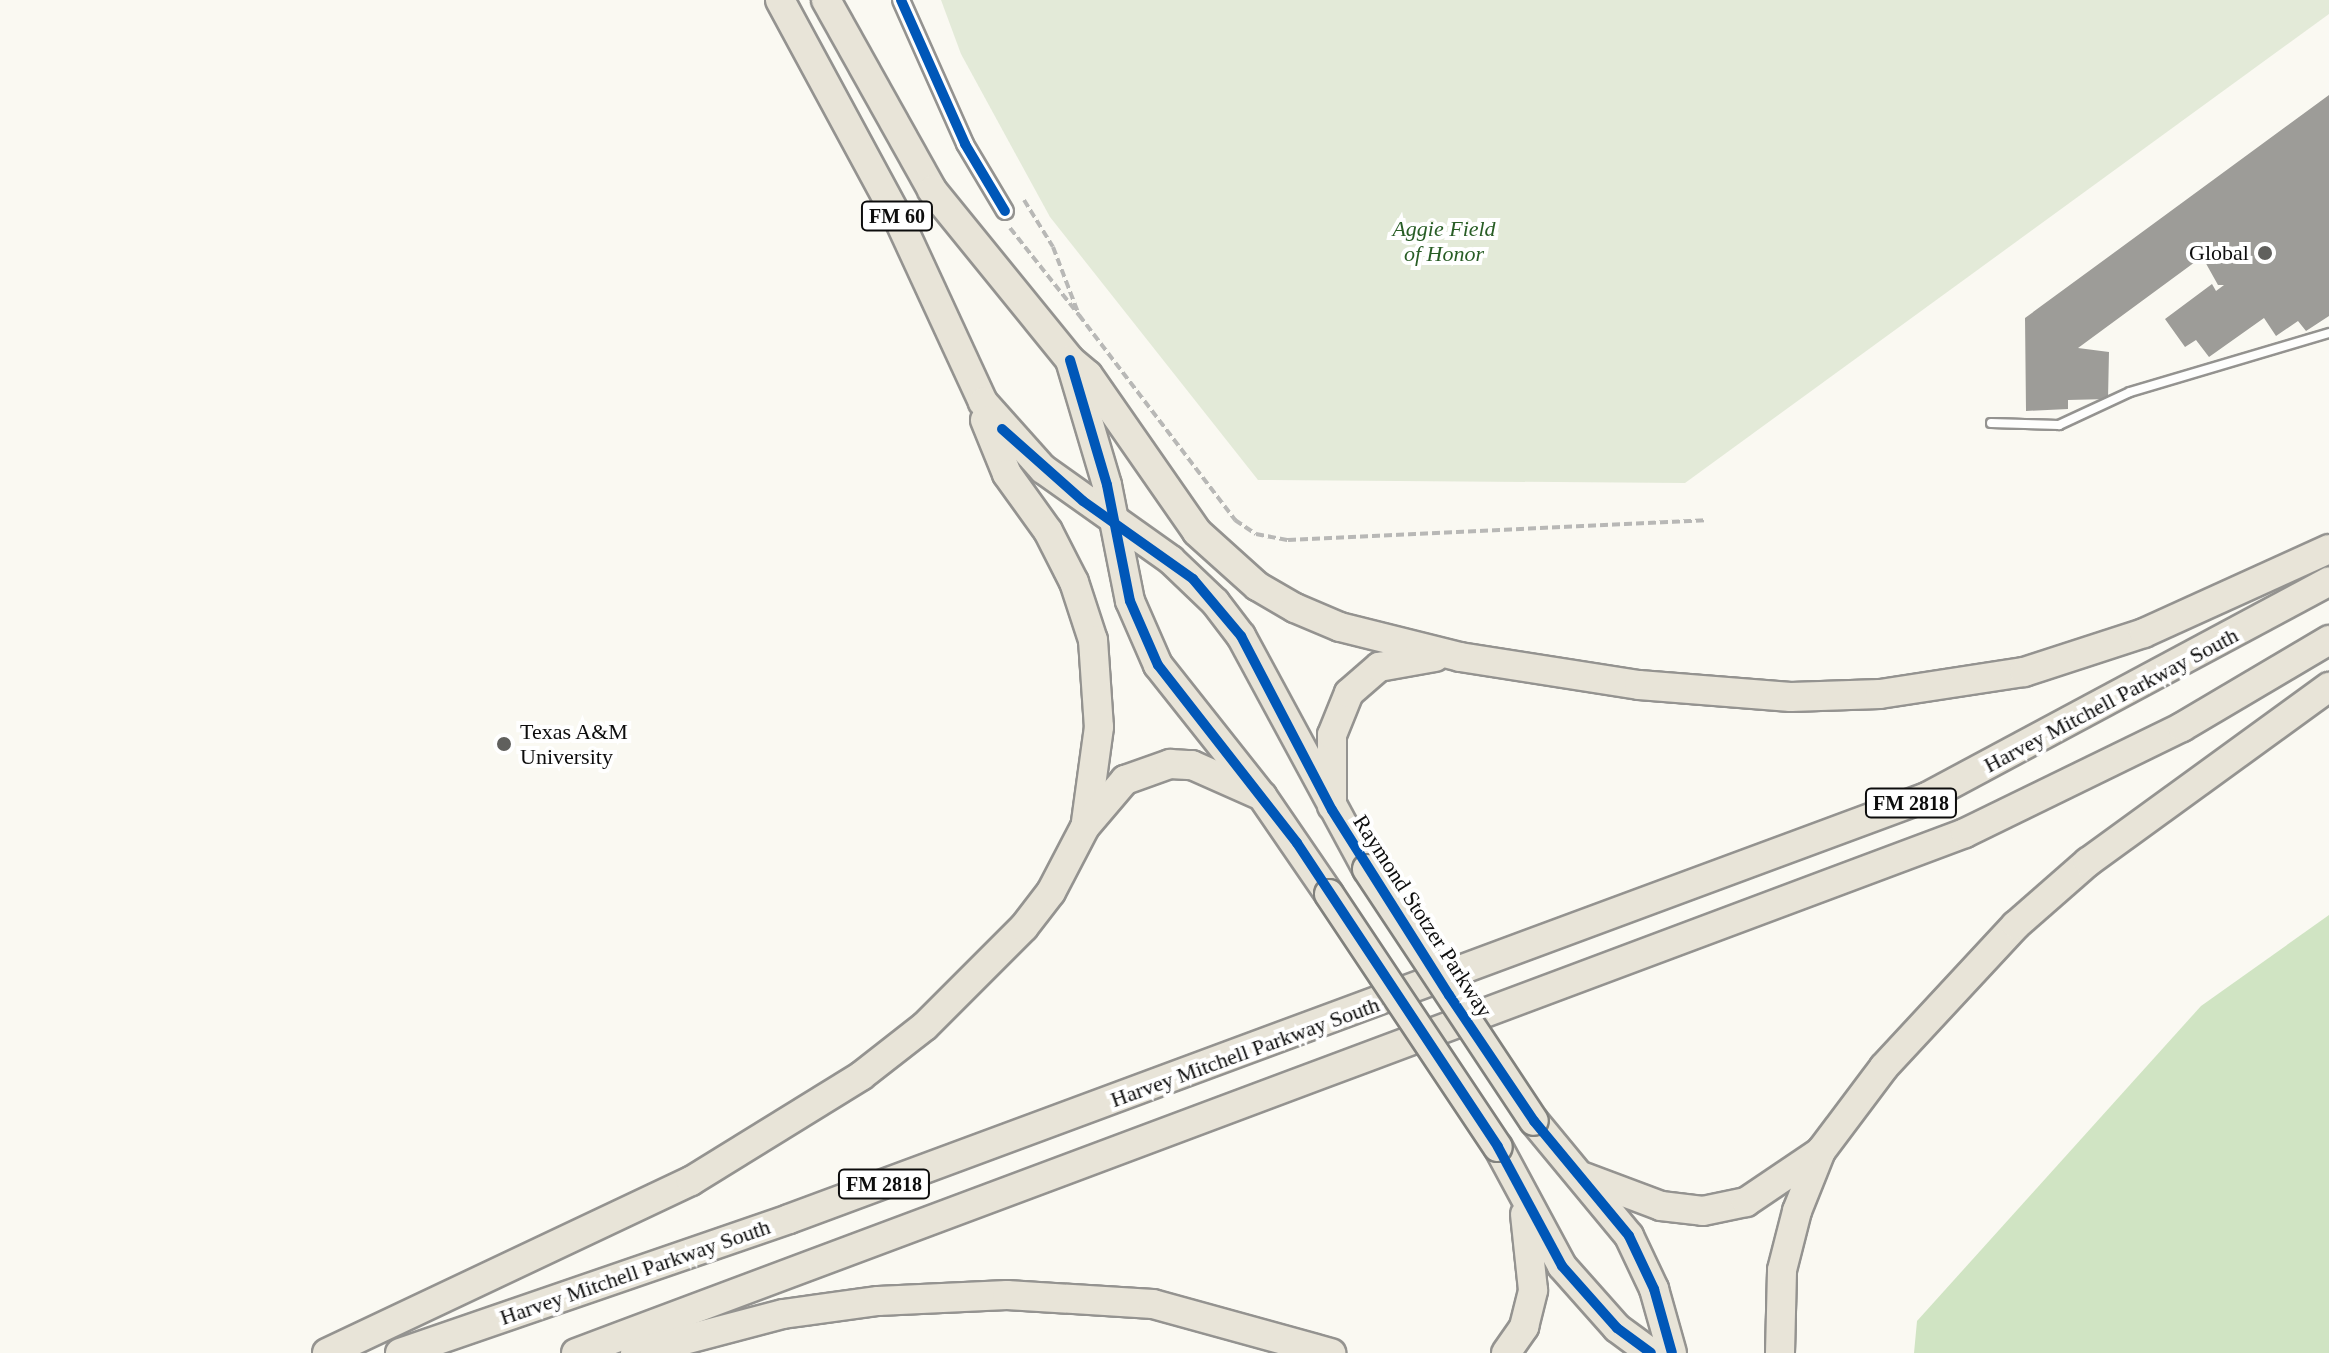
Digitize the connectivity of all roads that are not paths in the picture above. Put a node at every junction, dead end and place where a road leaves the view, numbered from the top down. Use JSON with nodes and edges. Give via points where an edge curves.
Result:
{"nodes":[{"id":1,"x":780,"y":0,"type":"edge"},
{"id":2,"x":826,"y":0,"type":"edge"},
{"id":3,"x":841,"y":0,"type":"edge"},
{"id":4,"x":901,"y":0,"type":"edge"},
{"id":5,"x":875,"y":88,"type":"junction"},
{"id":6,"x":1005,"y":211,"type":"road end"},
{"id":7,"x":2329,"y":333,"type":"edge"},
{"id":8,"x":1070,"y":360,"type":"junction"},
{"id":9,"x":965,"y":374,"type":"junction"},
{"id":10,"x":1991,"y":423,"type":"dead end"},
{"id":11,"x":1114,"y":522,"type":"junction"},
{"id":12,"x":2329,"y":549,"type":"edge"},
{"id":13,"x":2329,"y":581,"type":"edge"},
{"id":14,"x":2329,"y":640,"type":"edge"},
{"id":15,"x":1460,"y":657,"type":"junction"},
{"id":16,"x":2329,"y":687,"type":"edge"},
{"id":17,"x":1262,"y":796,"type":"junction"},
{"id":18,"x":1332,"y":810,"type":"junction"},
{"id":19,"x":1085,"y":827,"type":"junction"},
{"id":20,"x":1821,"y":1151,"type":"junction"},
{"id":21,"x":1580,"y":1175,"type":"junction"},
{"id":22,"x":1521,"y":1186,"type":"junction"},
{"id":23,"x":327,"y":1353,"type":"edge"},
{"id":24,"x":400,"y":1353,"type":"edge"},
{"id":25,"x":576,"y":1353,"type":"edge"},
{"id":26,"x":635,"y":1353,"type":"edge"},
{"id":27,"x":1331,"y":1353,"type":"edge"},
{"id":28,"x":1506,"y":1353,"type":"edge"},
{"id":29,"x":1651,"y":1353,"type":"edge"},
{"id":30,"x":1672,"y":1353,"type":"edge"},
{"id":31,"x":1780,"y":1353,"type":"edge"}],
"edges":[{"from":1,"to":9,"type":"highway","name":"Raymond Stotzer Parkway","number":"FM 60","via":[[899,220]]},
{"from":2,"to":5,"type":"highway","number":"FM 60"},
{"from":3,"to":5,"type":"highway","via":[[868,49]]},
{"from":4,"to":6,"type":"street","via":[[941,95]]},
{"from":5,"to":8,"type":"highway","number":"FM 60","via":[[932,190]]},
{"from":7,"to":10,"type":"lane","via":[[2130,392],[2059,425]]},
{"from":8,"to":11,"type":"highway","number":"FM 60"},
{"from":8,"to":15,"type":"highway","via":[[1088,375],[1197,532],[1257,586],[1317,619]]},
{"from":9,"to":11,"type":"highway","name":"Raymond Stotzer Parkway","number":"FM 60","via":[[1002,429]]},
{"from":9,"to":19,"type":"highway","via":[[1007,474],[1048,531],[1085,609],[1099,727]]},
{"from":11,"to":17,"type":"highway","number":"FM 60","via":[[1130,601],[1158,665]]},
{"from":11,"to":18,"type":"highway","name":"Raymond Stotzer Parkway","number":"FM 60","via":[[1171,560],[1241,636]]},
{"from":12,"to":15,"type":"highway","via":[[2144,633],[2024,672],[1880,694],[1718,694]]},
{"from":13,"to":24,"type":"highway","name":"Harvey Mitchell Parkway South","number":"FM 2818","via":[[1927,797],[848,1197]]},
{"from":14,"to":25,"type":"highway","number":"FM 2818","via":[[2182,727],[1965,833]]},
{"from":15,"to":18,"type":"highway","via":[[1397,660],[1349,693],[1332,735]]},
{"from":16,"to":20,"type":"highway","via":[[2088,862],[2016,925],[1884,1067]]},
{"from":17,"to":19,"type":"highway","via":[[1213,771],[1170,764],[1125,780]]},
{"from":17,"to":22,"type":"highway","number":"FM 60","bridge":true},
{"from":18,"to":21,"type":"highway","name":"Raymond Stotzer Parkway","number":"FM 60","bridge":true,"via":[[1534,1121]]},
{"from":19,"to":23,"type":"highway","via":[[1051,892],[1024,927],[925,1026],[861,1076],[691,1181]]},
{"from":20,"to":21,"type":"highway","via":[[1746,1202],[1703,1211],[1661,1206]]},
{"from":20,"to":31,"type":"highway","via":[[1782,1270]]},
{"from":21,"to":30,"type":"highway","name":"Raymond Stotzer Parkway","number":"FM 60","via":[[1629,1236],[1654,1289]]},
{"from":22,"to":28,"type":"highway","via":[[1533,1290],[1524,1327]]},
{"from":22,"to":29,"type":"highway","number":"FM 60","via":[[1562,1266],[1608,1319]]},
{"from":26,"to":27,"type":"highway","via":[[783,1314],[878,1301],[1007,1295],[1153,1304]]}]}
